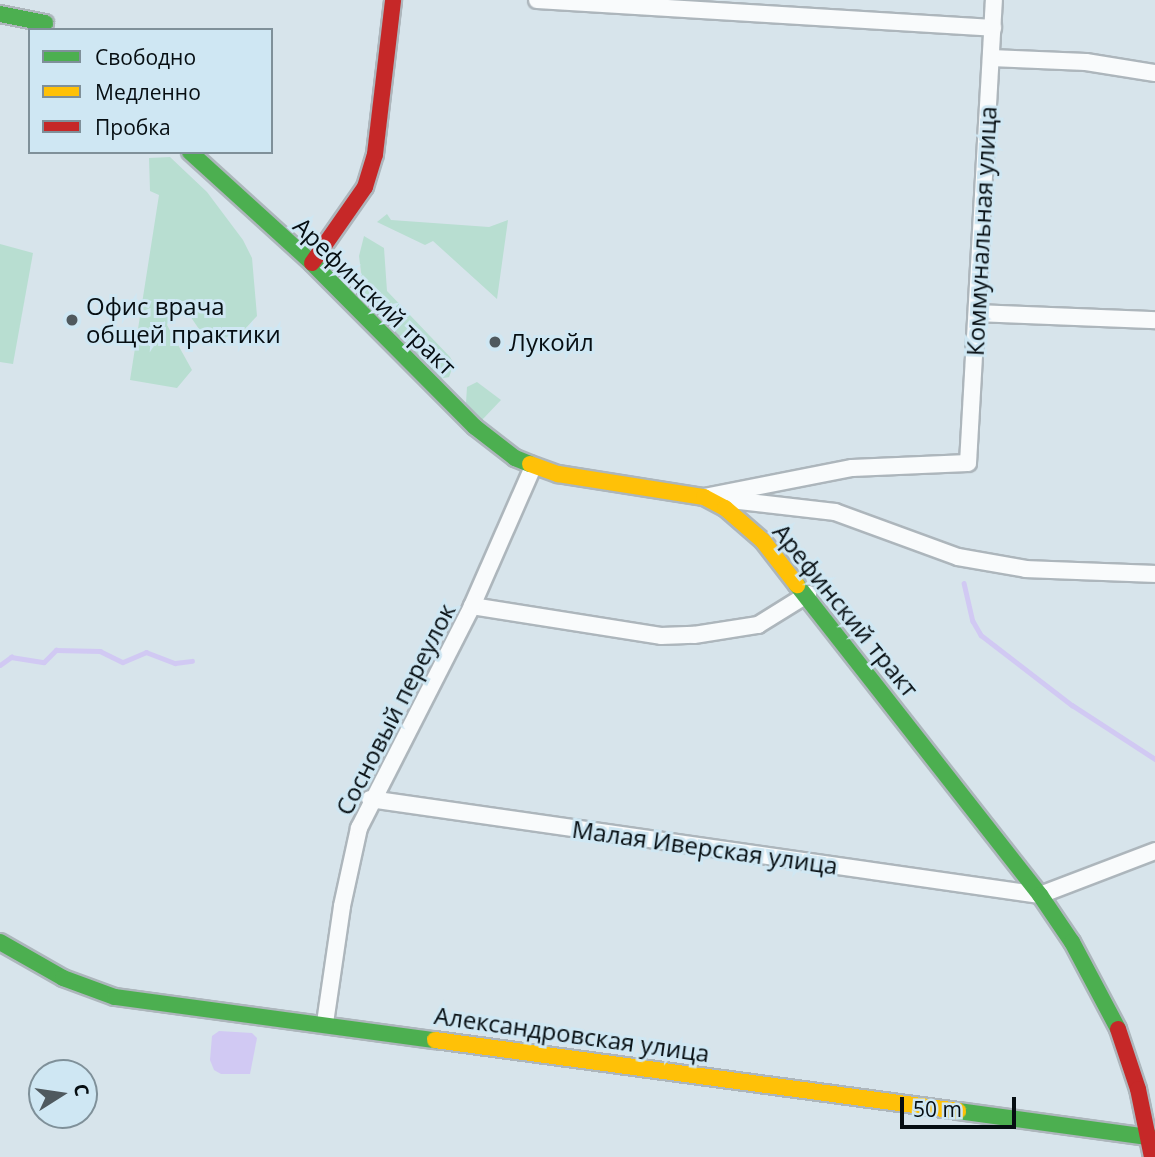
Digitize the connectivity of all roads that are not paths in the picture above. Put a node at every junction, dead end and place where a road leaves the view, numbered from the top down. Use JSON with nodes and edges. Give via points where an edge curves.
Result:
{"nodes":[{"id":1,"x":27,"y":0,"type":"edge"},
{"id":2,"x":393,"y":0,"type":"edge"},
{"id":3,"x":537,"y":0,"type":"edge"},
{"id":4,"x":994,"y":0,"type":"edge"},
{"id":5,"x":0,"y":14,"type":"edge"},
{"id":6,"x":48,"y":27,"type":"edge"},
{"id":7,"x":993,"y":28,"type":"junction"},
{"id":8,"x":991,"y":58,"type":"junction"},
{"id":9,"x":1155,"y":73,"type":"edge"},
{"id":10,"x":192,"y":154,"type":"edge"},
{"id":11,"x":312,"y":263,"type":"junction"},
{"id":12,"x":977,"y":313,"type":"junction"},
{"id":13,"x":1155,"y":320,"type":"edge"},
{"id":14,"x":533,"y":467,"type":"junction"},
{"id":15,"x":704,"y":498,"type":"junction"},
{"id":16,"x":1155,"y":574,"type":"edge"},
{"id":17,"x":808,"y":594,"type":"junction"},
{"id":18,"x":472,"y":607,"type":"junction"},
{"id":19,"x":370,"y":799,"type":"junction"},
{"id":20,"x":1155,"y":851,"type":"edge"},
{"id":21,"x":1040,"y":895,"type":"junction"},
{"id":22,"x":0,"y":942,"type":"edge"},
{"id":23,"x":326,"y":1023,"type":"junction"},
{"id":24,"x":1152,"y":1137,"type":"edge"},
{"id":25,"x":1152,"y":1157,"type":"edge"}],
"edges":[{"from":1,"to":6,"type":"street"},
{"from":2,"to":11,"type":"street","via":[[375,154],[365,187]]},
{"from":3,"to":7,"type":"street"},
{"from":4,"to":7,"type":"street","name":"Коммунальная улица"},
{"from":5,"to":6,"type":"street"},
{"from":7,"to":8,"type":"street","name":"Коммунальная улица"},
{"from":8,"to":9,"type":"street","via":[[1086,62]]},
{"from":8,"to":12,"type":"street","name":"Коммунальная улица"},
{"from":10,"to":11,"type":"street","name":"Арефинский тракт"},
{"from":11,"to":14,"type":"street","name":"Арефинский тракт","via":[[475,427]]},
{"from":12,"to":13,"type":"street"},
{"from":12,"to":15,"type":"street","name":"Коммунальная улица","via":[[968,463],[852,468]]},
{"from":14,"to":15,"type":"street","name":"Арефинский тракт"},
{"from":14,"to":18,"type":"street","name":"Сосновый переулок"},
{"from":15,"to":16,"type":"street","via":[[835,512],[958,557],[1026,569]]},
{"from":15,"to":17,"type":"street","name":"Арефинский тракт","via":[[725,508],[763,541]]},
{"from":17,"to":18,"type":"street","via":[[758,625],[694,635],[662,636]]},
{"from":17,"to":21,"type":"street","name":"Арефинский тракт"},
{"from":18,"to":19,"type":"street","name":"Сосновый переулок"},
{"from":19,"to":21,"type":"street","name":"Малая Иверская улица"},
{"from":19,"to":23,"type":"street","name":"Сосновый переулок","via":[[342,906]]},
{"from":20,"to":21,"type":"street"},
{"from":21,"to":24,"type":"street","name":"Арефинский тракт","via":[[1112,1016]]},
{"from":22,"to":23,"type":"street","name":"Александровская улица","via":[[63,978],[116,997]]},
{"from":23,"to":24,"type":"street","name":"Александровская улица"},
{"from":24,"to":25,"type":"street","name":"Арефинский тракт"}]}
